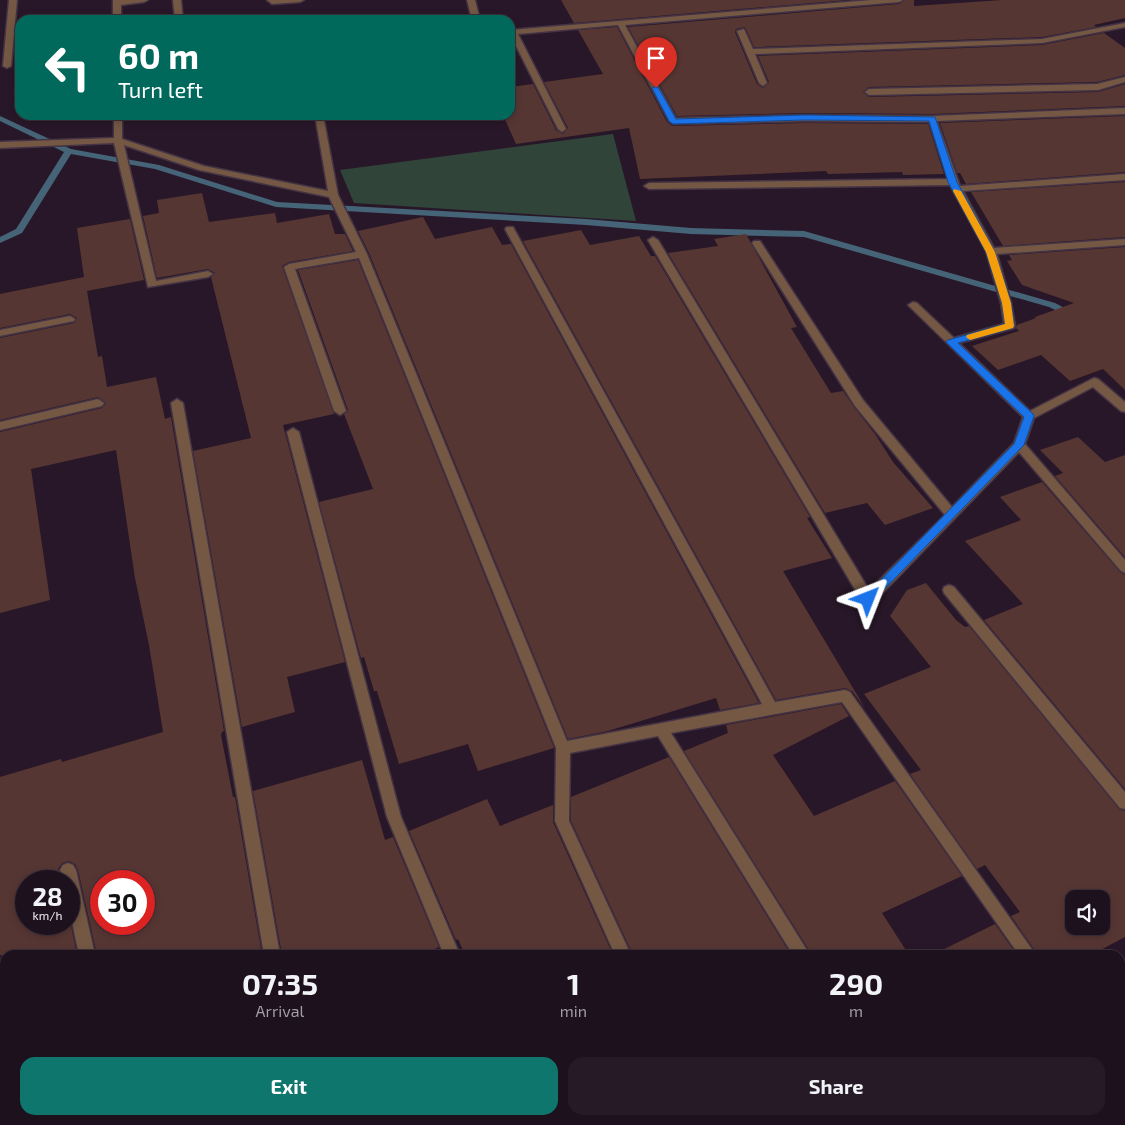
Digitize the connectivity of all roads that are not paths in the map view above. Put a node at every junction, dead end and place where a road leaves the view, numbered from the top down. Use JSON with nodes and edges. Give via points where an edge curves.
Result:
{"nodes":[{"id":1,"x":13,"y":0,"type":"edge"},
{"id":2,"x":144,"y":0,"type":"edge"},
{"id":3,"x":177,"y":0,"type":"edge"},
{"id":4,"x":271,"y":0,"type":"edge"},
{"id":5,"x":300,"y":0,"type":"edge"},
{"id":6,"x":471,"y":0,"type":"edge"},
{"id":7,"x":899,"y":0,"type":"edge"},
{"id":8,"x":117,"y":2,"type":"edge"},
{"id":9,"x":822,"y":2,"type":"edge"},
{"id":10,"x":117,"y":15,"type":"edge"},
{"id":11,"x":178,"y":15,"type":"edge"},
{"id":12,"x":475,"y":15,"type":"edge"},
{"id":13,"x":620,"y":22,"type":"junction"},
{"id":14,"x":10,"y":24,"type":"junction"},
{"id":15,"x":0,"y":25,"type":"edge"},
{"id":16,"x":1125,"y":25,"type":"edge"},
{"id":17,"x":741,"y":31,"type":"dead end"},
{"id":18,"x":515,"y":32,"type":"edge"},
{"id":19,"x":515,"y":38,"type":"edge"},
{"id":20,"x":750,"y":52,"type":"junction"},
{"id":21,"x":7,"y":66,"type":"dead end"},
{"id":22,"x":1125,"y":79,"type":"edge"},
{"id":23,"x":763,"y":83,"type":"dead end"},
{"id":24,"x":869,"y":92,"type":"dead end"},
{"id":25,"x":1125,"y":111,"type":"edge"},
{"id":26,"x":932,"y":119,"type":"junction"},
{"id":27,"x":118,"y":120,"type":"edge"},
{"id":28,"x":320,"y":120,"type":"edge"},
{"id":29,"x":562,"y":129,"type":"dead end"},
{"id":30,"x":118,"y":140,"type":"junction"},
{"id":31,"x":0,"y":146,"type":"edge"},
{"id":32,"x":1125,"y":178,"type":"edge"},
{"id":33,"x":954,"y":185,"type":"junction"},
{"id":34,"x":649,"y":186,"type":"dead end"},
{"id":35,"x":337,"y":203,"type":"junction"},
{"id":36,"x":510,"y":229,"type":"dead end"},
{"id":37,"x":652,"y":240,"type":"dead end"},
{"id":38,"x":1125,"y":242,"type":"edge"},
{"id":39,"x":757,"y":243,"type":"dead end"},
{"id":40,"x":990,"y":252,"type":"junction"},
{"id":41,"x":362,"y":254,"type":"junction"},
{"id":42,"x":208,"y":274,"type":"dead end"},
{"id":43,"x":913,"y":306,"type":"dead end"},
{"id":44,"x":70,"y":319,"type":"dead end"},
{"id":45,"x":0,"y":333,"type":"edge"},
{"id":46,"x":951,"y":342,"type":"junction"},
{"id":47,"x":98,"y":403,"type":"dead end"},
{"id":48,"x":176,"y":403,"type":"dead end"},
{"id":49,"x":1125,"y":408,"type":"edge"},
{"id":50,"x":340,"y":411,"type":"dead end"},
{"id":51,"x":1029,"y":416,"type":"junction"},
{"id":52,"x":0,"y":426,"type":"edge"},
{"id":53,"x":293,"y":432,"type":"dead end"},
{"id":54,"x":1019,"y":445,"type":"junction"},
{"id":55,"x":952,"y":515,"type":"junction"},
{"id":56,"x":1125,"y":568,"type":"edge"},
{"id":57,"x":949,"y":590,"type":"dead end"},
{"id":58,"x":771,"y":708,"type":"junction"},
{"id":59,"x":662,"y":730,"type":"junction"},
{"id":60,"x":563,"y":748,"type":"junction"},
{"id":61,"x":1125,"y":803,"type":"edge"},
{"id":62,"x":80,"y":924,"type":"edge"},
{"id":63,"x":86,"y":950,"type":"edge"},
{"id":64,"x":271,"y":950,"type":"edge"},
{"id":65,"x":450,"y":950,"type":"edge"},
{"id":66,"x":621,"y":950,"type":"edge"},
{"id":67,"x":799,"y":950,"type":"edge"},
{"id":68,"x":1024,"y":950,"type":"edge"}],
"edges":[{"from":1,"to":14,"type":"street"},
{"from":2,"to":8,"type":"street"},
{"from":3,"to":11,"type":"street"},
{"from":4,"to":5,"type":"street"},
{"from":6,"to":12,"type":"street"},
{"from":7,"to":9,"type":"street"},
{"from":8,"to":10,"type":"street"},
{"from":9,"to":13,"type":"street"},
{"from":13,"to":18,"type":"street"},
{"from":13,"to":26,"type":"street","via":[[673,121]]},
{"from":14,"to":15,"type":"street"},
{"from":14,"to":21,"type":"street"},
{"from":16,"to":20,"type":"street","via":[[1042,41]]},
{"from":17,"to":20,"type":"street"},
{"from":19,"to":29,"type":"street"},
{"from":20,"to":23,"type":"street"},
{"from":22,"to":24,"type":"street","via":[[1098,87]]},
{"from":25,"to":26,"type":"street"},
{"from":26,"to":33,"type":"street"},
{"from":27,"to":30,"type":"street"},
{"from":28,"to":35,"type":"street"},
{"from":30,"to":31,"type":"street"},
{"from":30,"to":35,"type":"street","via":[[202,168]]},
{"from":30,"to":42,"type":"street","via":[[152,285]]},
{"from":32,"to":33,"type":"street"},
{"from":33,"to":34,"type":"street"},
{"from":33,"to":40,"type":"street"},
{"from":35,"to":41,"type":"street"},
{"from":36,"to":58,"type":"street"},
{"from":37,"to":55,"type":"street","via":[[868,599]]},
{"from":38,"to":40,"type":"street"},
{"from":39,"to":55,"type":"street","via":[[860,403]]},
{"from":40,"to":46,"type":"street","via":[[1010,326]]},
{"from":41,"to":50,"type":"street","via":[[289,267]]},
{"from":41,"to":60,"type":"street"},
{"from":43,"to":46,"type":"street"},
{"from":44,"to":45,"type":"street"},
{"from":46,"to":51,"type":"street"},
{"from":47,"to":52,"type":"street"},
{"from":48,"to":64,"type":"street"},
{"from":49,"to":51,"type":"street","via":[[1094,382]]},
{"from":51,"to":54,"type":"street"},
{"from":53,"to":65,"type":"street","via":[[394,817]]},
{"from":54,"to":55,"type":"street"},
{"from":54,"to":56,"type":"street"},
{"from":57,"to":61,"type":"street"},
{"from":58,"to":59,"type":"street"},
{"from":58,"to":68,"type":"street","via":[[845,696]]},
{"from":59,"to":60,"type":"street"},
{"from":59,"to":67,"type":"street"},
{"from":60,"to":66,"type":"street","via":[[562,821]]},
{"from":62,"to":63,"type":"street"}]}
